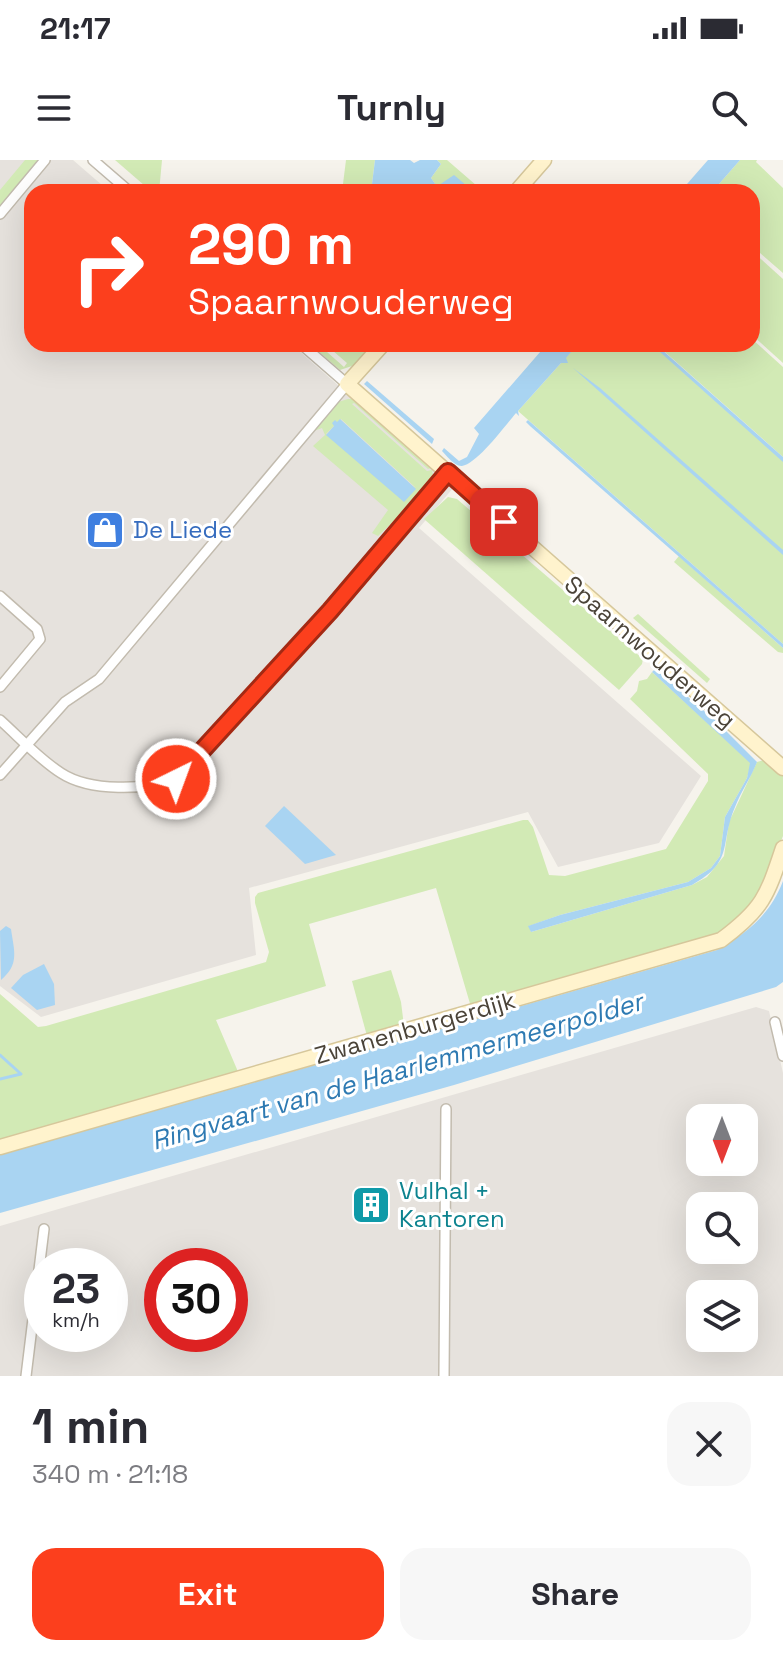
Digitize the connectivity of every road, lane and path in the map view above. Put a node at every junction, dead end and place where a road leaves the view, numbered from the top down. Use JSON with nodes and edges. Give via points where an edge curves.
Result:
{"nodes":[{"id":1,"x":45,"y":160,"type":"edge"},
{"id":2,"x":93,"y":160,"type":"edge"},
{"id":3,"x":544,"y":160,"type":"edge"},
{"id":4,"x":25,"y":184,"type":"edge"},
{"id":5,"x":121,"y":184,"type":"edge"},
{"id":6,"x":523,"y":184,"type":"edge"},
{"id":7,"x":24,"y":185,"type":"edge"},
{"id":8,"x":0,"y":214,"type":"edge"},
{"id":9,"x":310,"y":352,"type":"edge"},
{"id":10,"x":376,"y":352,"type":"edge"},
{"id":11,"x":347,"y":384,"type":"junction"},
{"id":12,"x":448,"y":472,"type":"junction"},
{"id":13,"x":0,"y":596,"type":"edge"},
{"id":14,"x":0,"y":687,"type":"edge"},
{"id":15,"x":0,"y":720,"type":"edge"},
{"id":16,"x":26,"y":744,"type":"junction"},
{"id":17,"x":783,"y":768,"type":"edge"},
{"id":18,"x":0,"y":775,"type":"edge"},
{"id":19,"x":783,"y":848,"type":"edge"},
{"id":20,"x":775,"y":1022,"type":"dead end"},
{"id":21,"x":783,"y":1056,"type":"edge"},
{"id":22,"x":446,"y":1109,"type":"dead end"},
{"id":23,"x":0,"y":1147,"type":"edge"},
{"id":24,"x":44,"y":1229,"type":"dead end"},
{"id":25,"x":26,"y":1376,"type":"edge"},
{"id":26,"x":444,"y":1376,"type":"edge"}],
"edges":[{"from":1,"to":4,"type":"street"},
{"from":2,"to":5,"type":"street"},
{"from":3,"to":6,"type":"street"},
{"from":7,"to":8,"type":"street"},
{"from":9,"to":11,"type":"street","name":"Spaarnwouderweg"},
{"from":10,"to":11,"type":"street"},
{"from":11,"to":12,"type":"street","name":"Spaarnwouderweg"},
{"from":11,"to":16,"type":"street","via":[[99,679],[65,702]]},
{"from":12,"to":16,"type":"street","via":[[176,779],[155,787],[87,782],[62,775]]},
{"from":12,"to":17,"type":"street","name":"Spaarnwouderweg"},
{"from":13,"to":14,"type":"street","via":[[37,629],[40,639]]},
{"from":15,"to":16,"type":"street"},
{"from":16,"to":18,"type":"street"},
{"from":19,"to":23,"type":"street","name":"Zwanenburgerdijk","via":[[763,901],[750,919],[721,940]]},
{"from":20,"to":21,"type":"street"},
{"from":22,"to":26,"type":"street"},
{"from":24,"to":25,"type":"street"}]}
